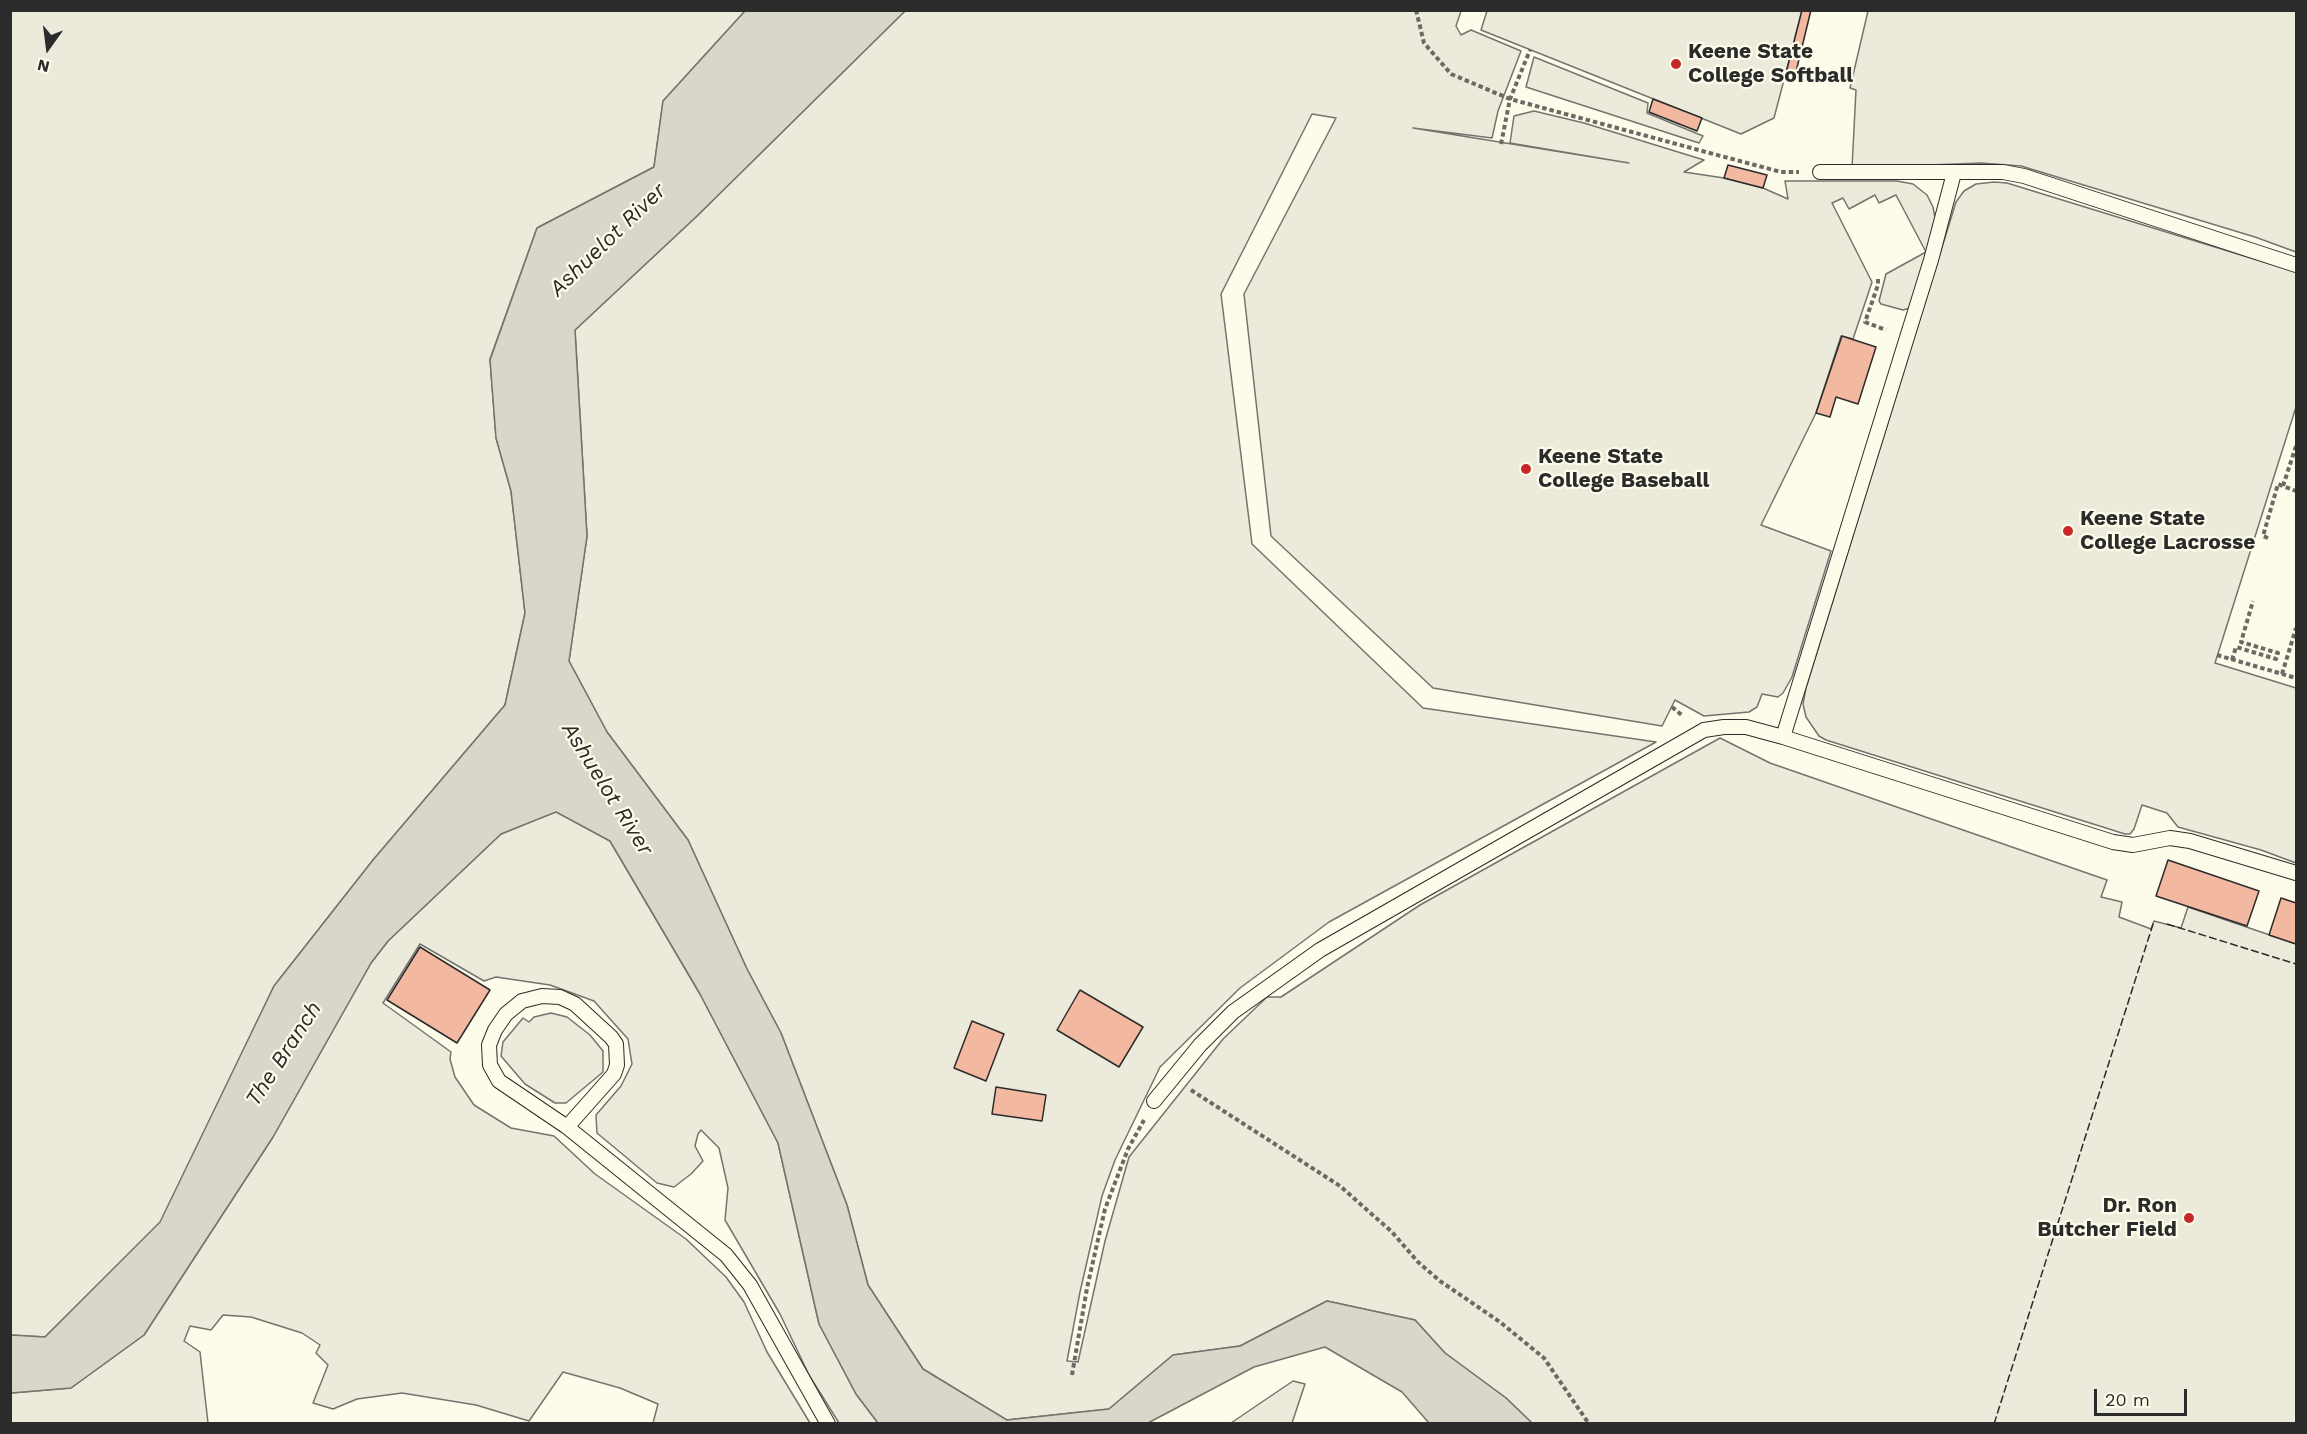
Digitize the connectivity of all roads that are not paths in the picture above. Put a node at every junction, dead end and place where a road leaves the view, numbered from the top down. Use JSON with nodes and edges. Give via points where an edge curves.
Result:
{"nodes":[{"id":1,"x":1821,"y":172,"type":"road end"},
{"id":2,"x":1954,"y":173,"type":"junction"},
{"id":3,"x":2296,"y":265,"type":"edge"},
{"id":4,"x":1783,"y":736,"type":"junction"},
{"id":5,"x":2296,"y":873,"type":"edge"},
{"id":6,"x":1154,"y":1101,"type":"road end"},
{"id":7,"x":567,"y":1127,"type":"junction"},
{"id":8,"x":828,"y":1424,"type":"edge"}],
"edges":[{"from":1,"to":2,"type":"lane"},
{"from":2,"to":3,"type":"lane","via":[[2003,172],[2024,176]]},
{"from":2,"to":4,"type":"lane"},
{"from":4,"to":5,"type":"lane","via":[[2113,842],[2133,845],[2170,838],[2190,841]]},
{"from":4,"to":6,"type":"lane","via":[[1746,727],[1704,730],[1320,951],[1233,1012]]},
{"from":7,"to":7,"type":"lane","via":[[614,1074],[616,1044],[574,1004],[560,997],[522,1001],[495,1029],[489,1046],[490,1065],[499,1081]]},
{"from":7,"to":8,"type":"lane","via":[[726,1255],[750,1285]]}]}
